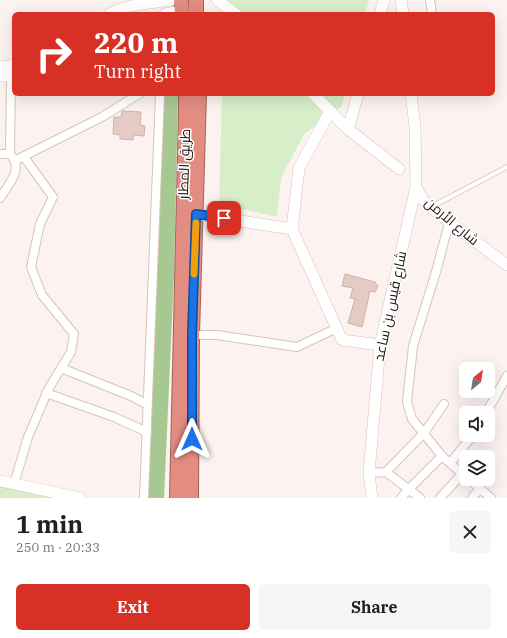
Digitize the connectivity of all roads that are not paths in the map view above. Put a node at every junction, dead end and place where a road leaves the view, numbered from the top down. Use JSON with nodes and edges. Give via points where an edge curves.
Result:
{"nodes":[{"id":1,"x":196,"y":0,"type":"edge"},
{"id":2,"x":218,"y":0,"type":"edge"},
{"id":3,"x":384,"y":0,"type":"edge"},
{"id":4,"x":401,"y":0,"type":"edge"},
{"id":5,"x":430,"y":0,"type":"edge"},
{"id":6,"x":168,"y":1,"type":"edge"},
{"id":7,"x":182,"y":8,"type":"edge"},
{"id":8,"x":112,"y":12,"type":"edge"},
{"id":9,"x":165,"y":12,"type":"edge"},
{"id":10,"x":171,"y":12,"type":"edge"},
{"id":11,"x":196,"y":12,"type":"edge"},
{"id":12,"x":233,"y":12,"type":"edge"},
{"id":13,"x":381,"y":12,"type":"edge"},
{"id":14,"x":403,"y":12,"type":"edge"},
{"id":15,"x":432,"y":12,"type":"edge"},
{"id":16,"x":8,"y":71,"type":"edge"},
{"id":17,"x":136,"y":96,"type":"edge"},
{"id":18,"x":160,"y":96,"type":"edge"},
{"id":19,"x":186,"y":96,"type":"edge"},
{"id":20,"x":199,"y":96,"type":"edge"},
{"id":21,"x":316,"y":96,"type":"edge"},
{"id":22,"x":357,"y":96,"type":"edge"},
{"id":23,"x":411,"y":96,"type":"edge"},
{"id":24,"x":330,"y":111,"type":"junction"},
{"id":25,"x":348,"y":129,"type":"junction"},
{"id":26,"x":0,"y":154,"type":"edge"},
{"id":27,"x":17,"y":157,"type":"junction"},
{"id":28,"x":507,"y":168,"type":"edge"},
{"id":29,"x":399,"y":169,"type":"dead end"},
{"id":30,"x":416,"y":187,"type":"junction"},
{"id":31,"x":0,"y":198,"type":"edge"},
{"id":32,"x":431,"y":207,"type":"junction"},
{"id":33,"x":196,"y":214,"type":"junction"},
{"id":34,"x":449,"y":223,"type":"junction"},
{"id":35,"x":292,"y":229,"type":"junction"},
{"id":36,"x":507,"y":265,"type":"edge"},
{"id":37,"x":337,"y":328,"type":"junction"},
{"id":38,"x":192,"y":335,"type":"junction"},
{"id":39,"x":380,"y":345,"type":"junction"},
{"id":40,"x":61,"y":368,"type":"junction"},
{"id":41,"x":507,"y":376,"type":"edge"},
{"id":42,"x":46,"y":393,"type":"junction"},
{"id":43,"x":444,"y":404,"type":"dead end"},
{"id":44,"x":148,"y":405,"type":"junction"},
{"id":45,"x":490,"y":406,"type":"edge"},
{"id":46,"x":147,"y":432,"type":"junction"},
{"id":47,"x":424,"y":433,"type":"junction"},
{"id":48,"x":467,"y":442,"type":"edge"},
{"id":49,"x":442,"y":456,"type":"junction"},
{"id":50,"x":450,"y":462,"type":"junction"},
{"id":51,"x":459,"y":470,"type":"edge"},
{"id":52,"x":369,"y":472,"type":"junction"},
{"id":53,"x":386,"y":472,"type":"junction"},
{"id":54,"x":459,"y":482,"type":"edge"},
{"id":55,"x":1,"y":484,"type":"edge"},
{"id":56,"x":14,"y":484,"type":"junction"},
{"id":57,"x":478,"y":486,"type":"edge"},
{"id":58,"x":480,"y":488,"type":"junction"},
{"id":59,"x":409,"y":489,"type":"junction"},
{"id":60,"x":80,"y":498,"type":"edge"},
{"id":61,"x":144,"y":498,"type":"edge"},
{"id":62,"x":176,"y":498,"type":"edge"},
{"id":63,"x":192,"y":498,"type":"edge"},
{"id":64,"x":372,"y":498,"type":"edge"},
{"id":65,"x":401,"y":498,"type":"edge"},
{"id":66,"x":420,"y":498,"type":"edge"},
{"id":67,"x":440,"y":498,"type":"edge"},
{"id":68,"x":472,"y":498,"type":"edge"},
{"id":69,"x":491,"y":498,"type":"edge"}],
"edges":[{"from":1,"to":11,"type":"highway"},
{"from":2,"to":12,"type":"main road"},
{"from":3,"to":13,"type":"main road"},
{"from":4,"to":14,"type":"main road"},
{"from":5,"to":15,"type":"street"},
{"from":6,"to":8,"type":"main road"},
{"from":6,"to":9,"type":"street"},
{"from":7,"to":10,"type":"main road"},
{"from":16,"to":27,"type":"street"},
{"from":17,"to":27,"type":"street","via":[[102,117]]},
{"from":18,"to":44,"type":"street"},
{"from":19,"to":62,"type":"highway","name":"طريق المطار"},
{"from":20,"to":33,"type":"highway","name":"طريق المطار"},
{"from":21,"to":24,"type":"main road"},
{"from":22,"to":25,"type":"main road"},
{"from":23,"to":30,"type":"main road","name":"شارع الأرمن","via":[[415,128]]},
{"from":24,"to":25,"type":"main road"},
{"from":24,"to":35,"type":"main road","via":[[299,168]]},
{"from":25,"to":29,"type":"main road"},
{"from":26,"to":27,"type":"street"},
{"from":27,"to":31,"type":"street","via":[[16,171]]},
{"from":27,"to":40,"type":"street","via":[[53,197],[40,224],[32,267],[42,295],[74,334],[71,352]]},
{"from":28,"to":32,"type":"lane"},
{"from":30,"to":32,"type":"main road","name":"شارع الأرمن"},
{"from":30,"to":39,"type":"main road","name":"شارع قيس بن ساعد"},
{"from":32,"to":34,"type":"main road","name":"شارع الأرمن"},
{"from":33,"to":35,"type":"main road"},
{"from":33,"to":38,"type":"highway","name":"طريق المطار"},
{"from":34,"to":36,"type":"main road","name":"شارع الأرمن"},
{"from":34,"to":47,"type":"street","via":[[413,346],[407,402],[412,419]]},
{"from":35,"to":37,"type":"main road"},
{"from":37,"to":38,"type":"street","via":[[297,347],[217,335]]},
{"from":37,"to":39,"type":"main road","via":[[342,340]]},
{"from":38,"to":63,"type":"highway","name":"طريق المطار"},
{"from":39,"to":52,"type":"main road","name":"شارع قيس بن ساعد"},
{"from":40,"to":42,"type":"street"},
{"from":40,"to":44,"type":"street"},
{"from":41,"to":45,"type":"street"},
{"from":42,"to":46,"type":"street","via":[[114,417]]},
{"from":42,"to":56,"type":"street","via":[[28,437]]},
{"from":43,"to":47,"type":"street"},
{"from":44,"to":46,"type":"street"},
{"from":46,"to":61,"type":"street"},
{"from":47,"to":49,"type":"street"},
{"from":47,"to":53,"type":"street"},
{"from":48,"to":50,"type":"street"},
{"from":49,"to":50,"type":"street"},
{"from":49,"to":59,"type":"street"},
{"from":50,"to":51,"type":"street"},
{"from":52,"to":53,"type":"street"},
{"from":52,"to":64,"type":"main road","name":"شارع قيس بن ساعد"},
{"from":53,"to":59,"type":"street"},
{"from":54,"to":67,"type":"street"},
{"from":55,"to":56,"type":"main road"},
{"from":56,"to":60,"type":"main road"},
{"from":57,"to":58,"type":"street"},
{"from":58,"to":68,"type":"street"},
{"from":58,"to":69,"type":"street"},
{"from":59,"to":65,"type":"street"},
{"from":59,"to":66,"type":"street"}]}
